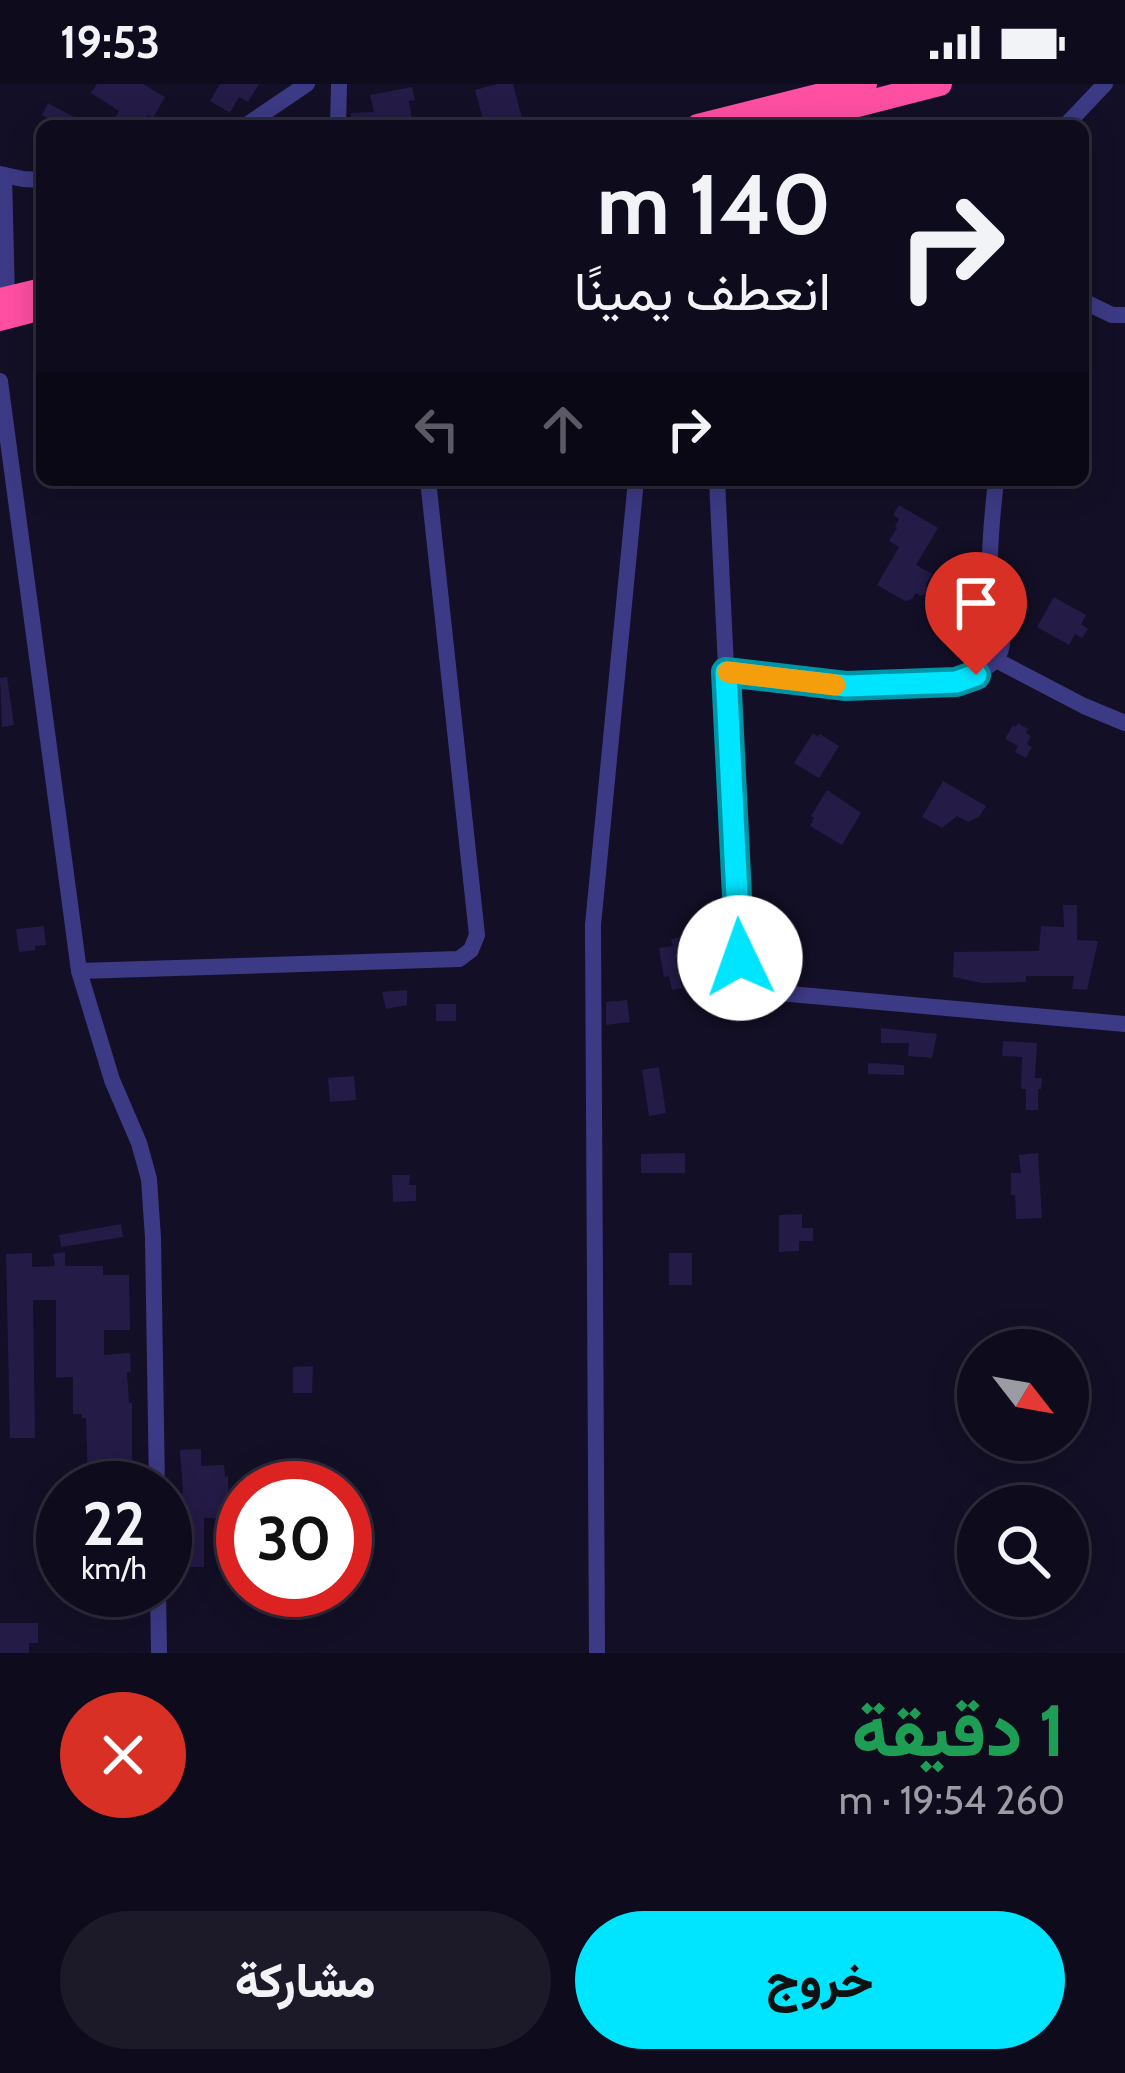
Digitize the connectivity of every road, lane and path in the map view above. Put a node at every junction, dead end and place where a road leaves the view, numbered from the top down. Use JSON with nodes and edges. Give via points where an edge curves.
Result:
{"nodes":[{"id":1,"x":308,"y":84,"type":"edge"},
{"id":2,"x":339,"y":84,"type":"edge"},
{"id":3,"x":865,"y":84,"type":"edge"},
{"id":4,"x":940,"y":84,"type":"edge"},
{"id":5,"x":1105,"y":84,"type":"edge"},
{"id":6,"x":254,"y":120,"type":"edge"},
{"id":7,"x":338,"y":120,"type":"edge"},
{"id":8,"x":722,"y":120,"type":"edge"},
{"id":9,"x":799,"y":120,"type":"edge"},
{"id":10,"x":1071,"y":120,"type":"edge"},
{"id":11,"x":2,"y":174,"type":"edge"},
{"id":12,"x":36,"y":179,"type":"edge"},
{"id":13,"x":36,"y":292,"type":"edge"},
{"id":14,"x":1089,"y":304,"type":"edge"},
{"id":15,"x":2,"y":306,"type":"edge"},
{"id":16,"x":36,"y":308,"type":"edge"},
{"id":17,"x":1125,"y":315,"type":"edge"},
{"id":18,"x":0,"y":381,"type":"edge"},
{"id":19,"x":429,"y":486,"type":"edge"},
{"id":20,"x":635,"y":486,"type":"edge"},
{"id":21,"x":717,"y":486,"type":"edge"},
{"id":22,"x":996,"y":486,"type":"edge"},
{"id":23,"x":996,"y":661,"type":"junction"},
{"id":24,"x":726,"y":672,"type":"junction"},
{"id":25,"x":1125,"y":723,"type":"edge"},
{"id":26,"x":79,"y":971,"type":"junction"},
{"id":27,"x":1125,"y":1024,"type":"edge"},
{"id":28,"x":157,"y":1461,"type":"edge"},
{"id":29,"x":158,"y":1617,"type":"edge"},
{"id":30,"x":159,"y":1653,"type":"edge"},
{"id":31,"x":597,"y":1653,"type":"edge"}],
"edges":[{"from":1,"to":6,"type":"street"},
{"from":2,"to":7,"type":"street"},
{"from":3,"to":8,"type":"highway"},
{"from":4,"to":9,"type":"highway"},
{"from":5,"to":10,"type":"street"},
{"from":11,"to":12,"type":"street"},
{"from":11,"to":15,"type":"street"},
{"from":13,"to":15,"type":"highway"},
{"from":14,"to":17,"type":"street"},
{"from":15,"to":16,"type":"highway"},
{"from":18,"to":26,"type":"street"},
{"from":19,"to":26,"type":"street","via":[[477,935],[471,950],[459,959]]},
{"from":20,"to":31,"type":"street","via":[[593,925]]},
{"from":21,"to":24,"type":"street"},
{"from":22,"to":23,"type":"street","via":[[990,568],[1002,646]]},
{"from":23,"to":24,"type":"street","via":[[956,682],[916,684]]},
{"from":23,"to":25,"type":"street"},
{"from":24,"to":27,"type":"street","via":[[740,958],[759,985]]},
{"from":26,"to":28,"type":"street","via":[[149,1179]]},
{"from":29,"to":30,"type":"street"}]}
